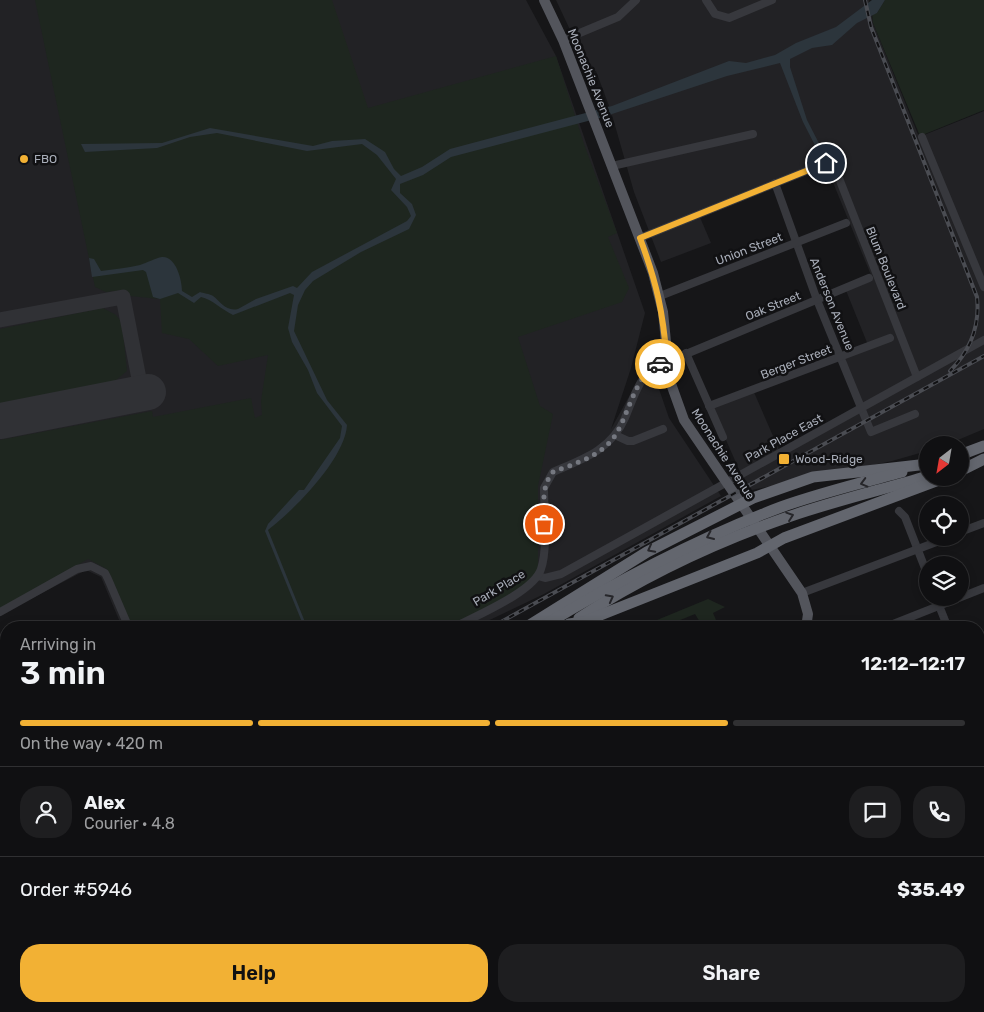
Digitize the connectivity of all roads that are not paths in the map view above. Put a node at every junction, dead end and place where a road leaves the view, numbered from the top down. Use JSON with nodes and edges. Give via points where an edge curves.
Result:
{"nodes":[{"id":1,"x":544,"y":0,"type":"edge"},
{"id":2,"x":636,"y":0,"type":"edge"},
{"id":3,"x":706,"y":0,"type":"edge"},
{"id":4,"x":772,"y":0,"type":"edge"},
{"id":5,"x":563,"y":40,"type":"junction"},
{"id":6,"x":753,"y":134,"type":"dead end"},
{"id":7,"x":922,"y":137,"type":"dead end"},
{"id":8,"x":826,"y":163,"type":"dead end"},
{"id":9,"x":612,"y":166,"type":"junction"},
{"id":10,"x":835,"y":168,"type":"dead end"},
{"id":11,"x":775,"y":183,"type":"junction"},
{"id":12,"x":846,"y":223,"type":"dead end"},
{"id":13,"x":640,"y":238,"type":"junction"},
{"id":14,"x":796,"y":243,"type":"junction"},
{"id":15,"x":868,"y":278,"type":"dead end"},
{"id":16,"x":984,"y":288,"type":"edge"},
{"id":17,"x":660,"y":296,"type":"junction"},
{"id":18,"x":818,"y":300,"type":"junction"},
{"id":19,"x":890,"y":338,"type":"dead end"},
{"id":20,"x":984,"y":340,"type":"edge"},
{"id":21,"x":686,"y":353,"type":"junction"},
{"id":22,"x":841,"y":356,"type":"junction"},
{"id":23,"x":667,"y":361,"type":"junction"},
{"id":24,"x":917,"y":377,"type":"junction"},
{"id":25,"x":709,"y":406,"type":"junction"},
{"id":26,"x":861,"y":408,"type":"junction"},
{"id":27,"x":915,"y":414,"type":"dead end"},
{"id":28,"x":663,"y":429,"type":"dead end"},
{"id":29,"x":615,"y":435,"type":"junction"},
{"id":30,"x":723,"y":437,"type":"dead end"},
{"id":31,"x":984,"y":446,"type":"edge"},
{"id":32,"x":969,"y":452,"type":"edge"},
{"id":33,"x":984,"y":458,"type":"edge"},
{"id":34,"x":969,"y":463,"type":"edge"},
{"id":35,"x":919,"y":465,"type":"edge"},
{"id":36,"x":969,"y":466,"type":"edge"},
{"id":37,"x":919,"y":467,"type":"edge"},
{"id":38,"x":919,"y":478,"type":"edge"},
{"id":39,"x":923,"y":486,"type":"edge"},
{"id":40,"x":740,"y":504,"type":"junction"},
{"id":41,"x":898,"y":511,"type":"dead end"},
{"id":42,"x":984,"y":523,"type":"edge"},
{"id":43,"x":969,"y":529,"type":"edge"},
{"id":44,"x":766,"y":541,"type":"junction"},
{"id":45,"x":925,"y":546,"type":"edge"},
{"id":46,"x":609,"y":547,"type":"joint"},
{"id":47,"x":917,"y":549,"type":"junction"},
{"id":48,"x":920,"y":556,"type":"edge"},
{"id":49,"x":538,"y":576,"type":"junction"},
{"id":50,"x":984,"y":588,"type":"edge"},
{"id":51,"x":802,"y":594,"type":"junction"},
{"id":52,"x":969,"y":594,"type":"edge"},
{"id":53,"x":939,"y":606,"type":"joint"},
{"id":54,"x":0,"y":612,"type":"edge"},
{"id":55,"x":126,"y":621,"type":"edge"},
{"id":56,"x":466,"y":621,"type":"edge"},
{"id":57,"x":536,"y":621,"type":"edge"},
{"id":58,"x":552,"y":621,"type":"edge"},
{"id":59,"x":574,"y":621,"type":"edge"},
{"id":60,"x":582,"y":621,"type":"edge"},
{"id":61,"x":807,"y":621,"type":"edge"},
{"id":62,"x":901,"y":621,"type":"edge"},
{"id":63,"x":945,"y":621,"type":"edge"}],
"edges":[{"from":1,"to":5,"type":"main road","name":"Moonachie Avenue"},
{"from":2,"to":5,"type":"street","via":[[618,17]]},
{"from":3,"to":4,"type":"street","via":[[715,14],[729,18]]},
{"from":5,"to":9,"type":"main road","name":"Moonachie Avenue"},
{"from":6,"to":9,"type":"street"},
{"from":7,"to":16,"type":"street"},
{"from":8,"to":11,"type":"street"},
{"from":9,"to":13,"type":"main road","name":"Moonachie Avenue"},
{"from":10,"to":24,"type":"street","name":"Blum Boulevard"},
{"from":11,"to":13,"type":"street"},
{"from":11,"to":14,"type":"street","name":"Anderson Avenue"},
{"from":12,"to":14,"type":"street","name":"Union Street"},
{"from":13,"to":17,"type":"main road","name":"Moonachie Avenue"},
{"from":14,"to":17,"type":"street","name":"Union Street"},
{"from":14,"to":18,"type":"street","name":"Anderson Avenue"},
{"from":15,"to":18,"type":"street","name":"Oak Street"},
{"from":17,"to":23,"type":"main road","name":"Moonachie Avenue"},
{"from":18,"to":21,"type":"street","name":"Oak Street"},
{"from":18,"to":22,"type":"street","name":"Anderson Avenue"},
{"from":19,"to":22,"type":"street","name":"Berger Street"},
{"from":20,"to":24,"type":"street"},
{"from":21,"to":23,"type":"street","name":"Oak Street"},
{"from":21,"to":25,"type":"street","name":"Moonachie Avenue"},
{"from":22,"to":25,"type":"street","name":"Berger Street"},
{"from":22,"to":26,"type":"street","name":"Anderson Avenue"},
{"from":23,"to":29,"type":"street","name":"Oak Street","via":[[646,374]]},
{"from":23,"to":40,"type":"main road","name":"Moonachie Avenue","via":[[673,392],[684,420]]},
{"from":24,"to":26,"type":"street","name":"Park Place East"},
{"from":25,"to":30,"type":"street","name":"Moonachie Avenue"},
{"from":26,"to":27,"type":"street","name":"Anderson Avenue","via":[[871,432]]},
{"from":26,"to":46,"type":"street","name":"Park Place East"},
{"from":28,"to":29,"type":"street","via":[[633,441]]},
{"from":29,"to":49,"type":"street","name":"Oak Street","via":[[598,452],[553,472],[549,477],[544,488],[543,558]]},
{"from":31,"to":32,"type":"highway"},
{"from":33,"to":34,"type":"highway"},
{"from":33,"to":36,"type":"highway"},
{"from":35,"to":40,"type":"highway","via":[[813,477]]},
{"from":37,"to":58,"type":"highway","one_way":true,"via":[[803,500],[738,524],[648,565]]},
{"from":59,"to":38,"type":"highway","one_way":true,"via":[[647,579],[744,533],[829,503]]},
{"from":39,"to":44,"type":"highway","via":[[784,538]]},
{"from":40,"to":44,"type":"main road","name":"Moonachie Avenue"},
{"from":40,"to":57,"type":"highway","one_way":true,"via":[[615,570]]},
{"from":41,"to":47,"type":"street","via":[[905,517]]},
{"from":42,"to":43,"type":"street"},
{"from":44,"to":51,"type":"main road","name":"Moonachie Avenue"},
{"from":44,"to":60,"type":"highway"},
{"from":45,"to":47,"type":"street"},
{"from":46,"to":49,"type":"street","name":"Park Place","via":[[561,574],[544,578]]},
{"from":47,"to":48,"type":"street"},
{"from":47,"to":51,"type":"street"},
{"from":49,"to":56,"type":"street","name":"Park Place","via":[[523,590]]},
{"from":50,"to":52,"type":"street"},
{"from":51,"to":61,"type":"main road","name":"Moonachie Avenue"},
{"from":53,"to":62,"type":"street"},
{"from":53,"to":63,"type":"street"},
{"from":54,"to":55,"type":"street","via":[[78,569],[91,566],[105,573]]}]}
